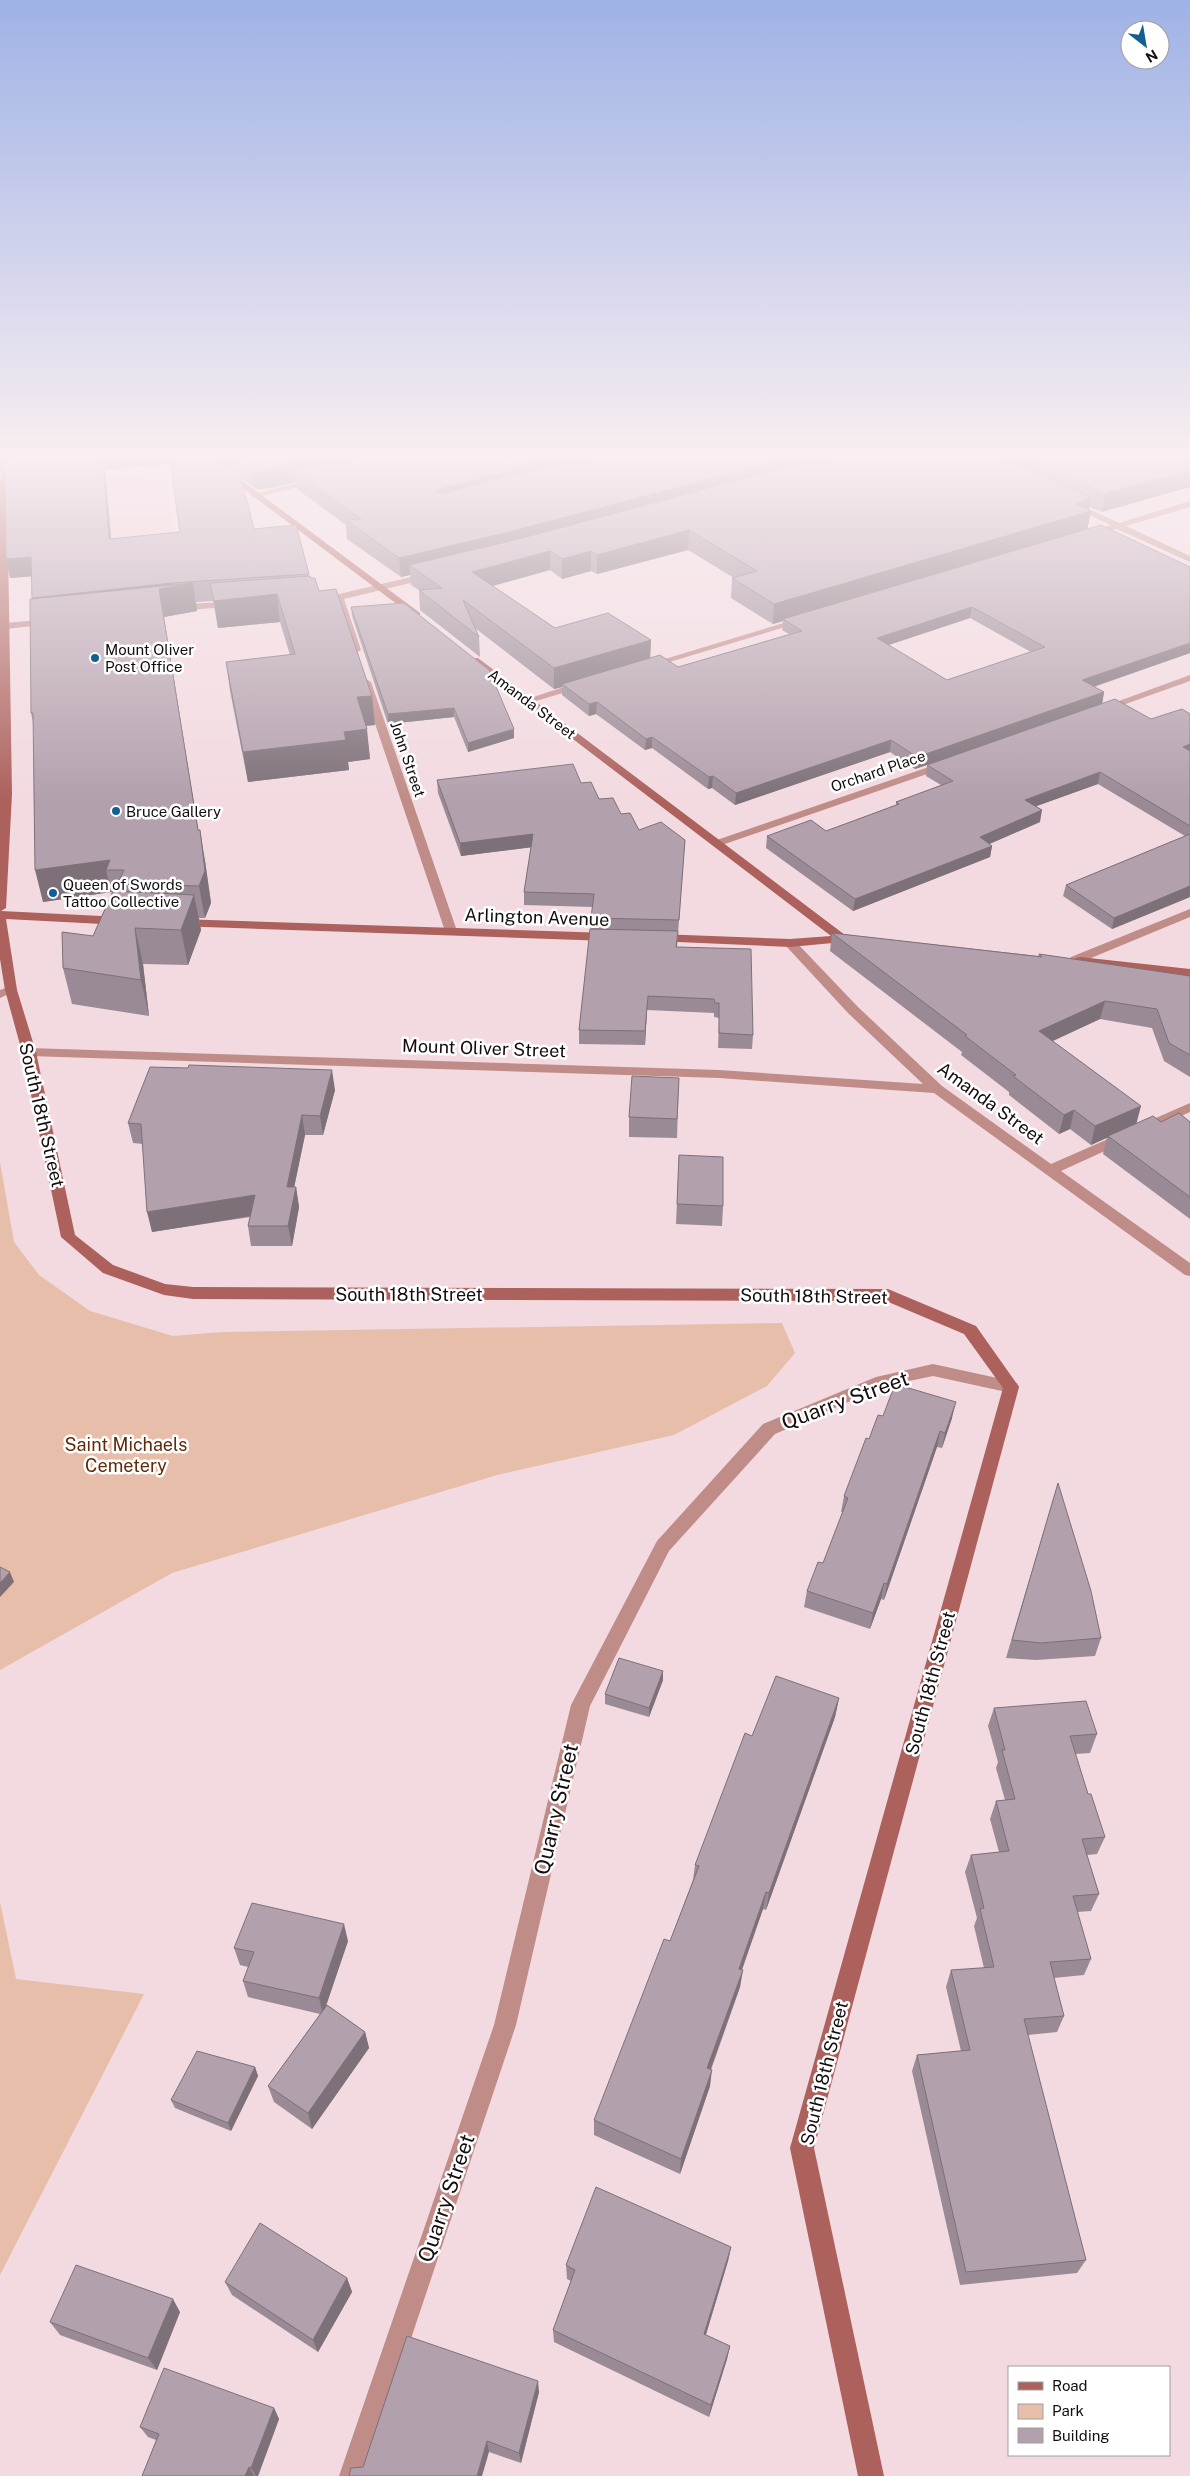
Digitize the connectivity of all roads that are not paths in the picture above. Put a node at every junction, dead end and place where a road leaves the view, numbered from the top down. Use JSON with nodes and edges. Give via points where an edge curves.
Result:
{"nodes":[{"id":1,"x":2,"y":569,"type":"edge"},
{"id":2,"x":355,"y":569,"type":"edge"},
{"id":3,"x":438,"y":574,"type":"edge"},
{"id":4,"x":382,"y":588,"type":"junction"},
{"id":5,"x":339,"y":597,"type":"junction"},
{"id":6,"x":310,"y":599,"type":"edge"},
{"id":7,"x":243,"y":604,"type":"edge"},
{"id":8,"x":172,"y":609,"type":"dead end"},
{"id":9,"x":808,"y":618,"type":"edge"},
{"id":10,"x":62,"y":620,"type":"edge"},
{"id":11,"x":428,"y":624,"type":"edge"},
{"id":12,"x":6,"y":626,"type":"junction"},
{"id":13,"x":466,"y":654,"type":"edge"},
{"id":14,"x":639,"y":668,"type":"edge"},
{"id":15,"x":1190,"y":678,"type":"edge"},
{"id":16,"x":592,"y":682,"type":"edge"},
{"id":17,"x":526,"y":701,"type":"junction"},
{"id":18,"x":1096,"y":711,"type":"edge"},
{"id":19,"x":954,"y":760,"type":"edge"},
{"id":20,"x":718,"y":843,"type":"junction"},
{"id":21,"x":0,"y":908,"type":"edge"},
{"id":22,"x":1190,"y":913,"type":"edge"},
{"id":23,"x":0,"y":916,"type":"edge"},
{"id":24,"x":129,"y":921,"type":"edge"},
{"id":25,"x":168,"y":923,"type":"edge"},
{"id":26,"x":450,"y":931,"type":"junction"},
{"id":27,"x":620,"y":937,"type":"edge"},
{"id":28,"x":840,"y":937,"type":"junction"},
{"id":29,"x":650,"y":938,"type":"edge"},
{"id":30,"x":865,"y":940,"type":"edge"},
{"id":31,"x":790,"y":943,"type":"junction"},
{"id":32,"x":1070,"y":960,"type":"joint"},
{"id":33,"x":1190,"y":973,"type":"edge"},
{"id":34,"x":5,"y":992,"type":"edge"},
{"id":35,"x":29,"y":1052,"type":"junction"},
{"id":36,"x":937,"y":1089,"type":"junction"},
{"id":37,"x":1190,"y":1107,"type":"edge"},
{"id":38,"x":1051,"y":1170,"type":"junction"},
{"id":39,"x":1190,"y":1271,"type":"edge"},
{"id":40,"x":1011,"y":1387,"type":"junction"},
{"id":41,"x":352,"y":2476,"type":"edge"},
{"id":42,"x":871,"y":2476,"type":"edge"}],
"edges":[{"from":1,"to":12,"type":"main road"},
{"from":2,"to":4,"type":"main road"},
{"from":3,"to":4,"type":"street"},
{"from":4,"to":5,"type":"street"},
{"from":4,"to":11,"type":"main road"},
{"from":5,"to":6,"type":"street"},
{"from":5,"to":26,"type":"street","name":"John Street"},
{"from":7,"to":8,"type":"street"},
{"from":9,"to":14,"type":"street"},
{"from":10,"to":12,"type":"street"},
{"from":12,"to":21,"type":"main road","via":[[6,794]]},
{"from":13,"to":17,"type":"main road","name":"Amanda Street"},
{"from":15,"to":18,"type":"street"},
{"from":16,"to":17,"type":"street"},
{"from":17,"to":20,"type":"main road","name":"Amanda Street"},
{"from":19,"to":20,"type":"street","name":"Orchard Place"},
{"from":20,"to":28,"type":"main road","name":"Amanda Street"},
{"from":22,"to":32,"type":"street"},
{"from":23,"to":24,"type":"main road"},
{"from":23,"to":34,"type":"main road","name":"South 18th Street"},
{"from":25,"to":26,"type":"main road","name":"Arlington Avenue"},
{"from":26,"to":27,"type":"main road","name":"Arlington Avenue"},
{"from":28,"to":30,"type":"main road"},
{"from":28,"to":31,"type":"main road"},
{"from":29,"to":31,"type":"main road"},
{"from":31,"to":36,"type":"street","name":"Amanda Street","via":[[853,1010]]},
{"from":32,"to":33,"type":"main road"},
{"from":34,"to":35,"type":"main road","name":"South 18th Street"},
{"from":35,"to":36,"type":"street","name":"Mount Oliver Street","via":[[719,1074]]},
{"from":35,"to":40,"type":"main road","name":"South 18th Street","via":[[68,1236],[108,1269],[164,1288],[193,1293],[888,1295],[970,1330]]},
{"from":36,"to":38,"type":"street","name":"Amanda Street"},
{"from":37,"to":38,"type":"street"},
{"from":38,"to":39,"type":"street","name":"Amanda Street"},
{"from":40,"to":41,"type":"street","name":"Quarry Street","via":[[933,1370],[882,1382],[769,1429],[663,1546],[581,1705],[505,2025]]},
{"from":40,"to":42,"type":"main road","name":"South 18th Street","via":[[802,2148]]}]}
